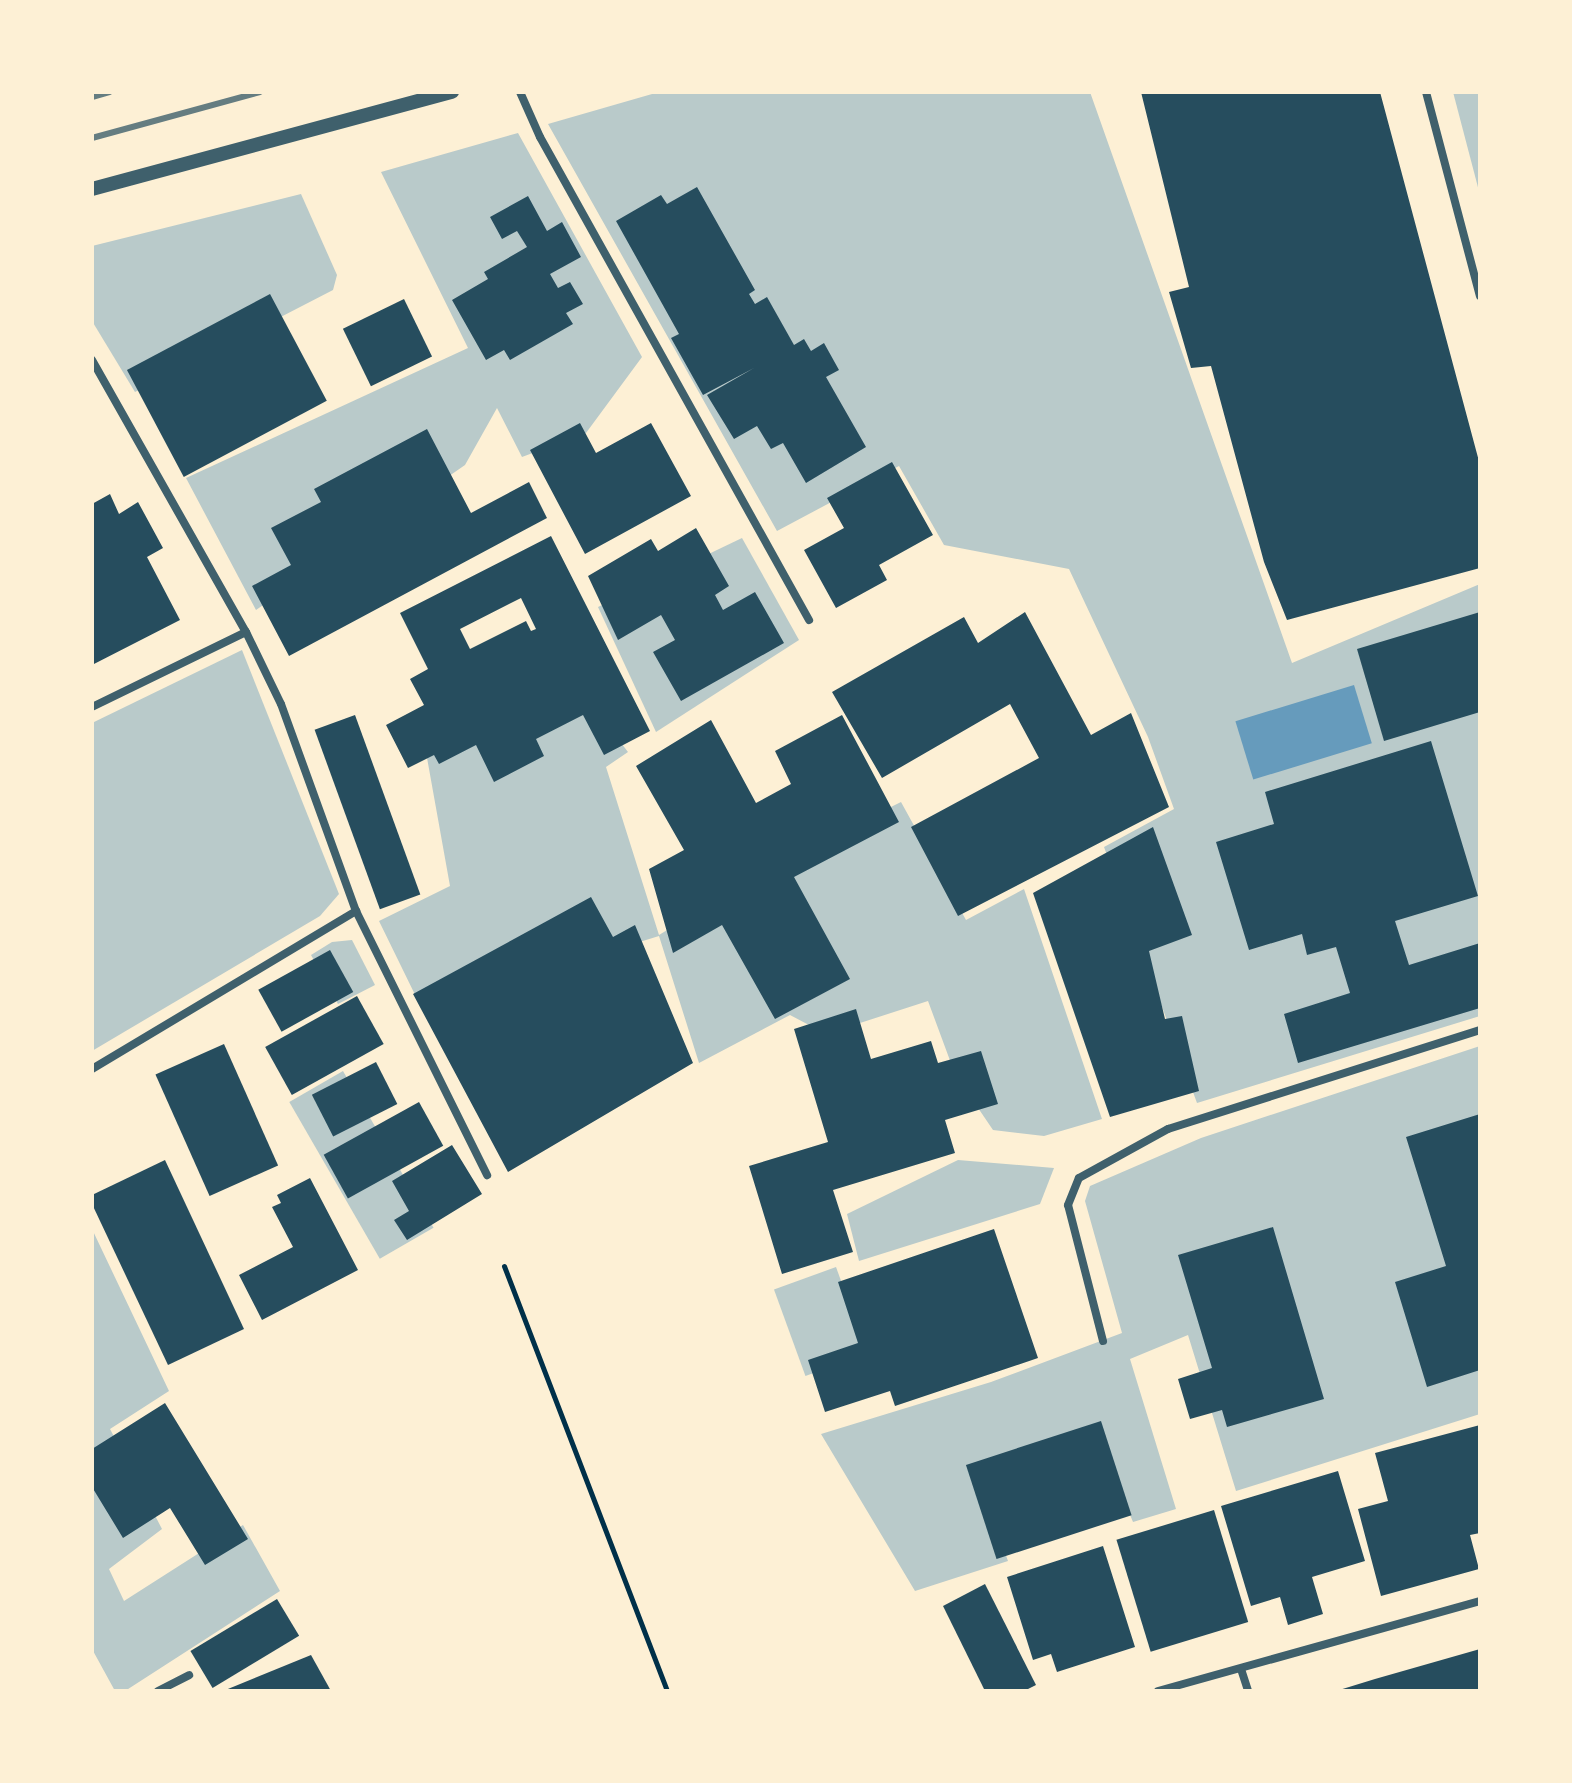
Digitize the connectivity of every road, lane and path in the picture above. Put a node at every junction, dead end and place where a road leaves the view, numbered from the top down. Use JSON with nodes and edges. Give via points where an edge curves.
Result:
{"nodes":[{"id":1,"x":452,"y":92,"type":"edge"},
{"id":2,"x":520,"y":92,"type":"edge"},
{"id":3,"x":1426,"y":92,"type":"edge"},
{"id":4,"x":92,"y":189,"type":"edge"},
{"id":5,"x":1480,"y":296,"type":"edge"},
{"id":6,"x":92,"y":360,"type":"edge"},
{"id":7,"x":809,"y":620,"type":"dead end"},
{"id":8,"x":246,"y":632,"type":"junction"},
{"id":9,"x":92,"y":707,"type":"edge"},
{"id":10,"x":356,"y":911,"type":"junction"},
{"id":11,"x":1480,"y":1030,"type":"edge"},
{"id":12,"x":92,"y":1069,"type":"edge"},
{"id":13,"x":487,"y":1175,"type":"dead end"},
{"id":14,"x":504,"y":1266,"type":"dead end"},
{"id":15,"x":1103,"y":1341,"type":"dead end"},
{"id":16,"x":1480,"y":1601,"type":"edge"},
{"id":17,"x":1241,"y":1669,"type":"junction"},
{"id":18,"x":189,"y":1675,"type":"dead end"},
{"id":19,"x":158,"y":1691,"type":"edge"},
{"id":20,"x":667,"y":1691,"type":"edge"},
{"id":21,"x":1158,"y":1691,"type":"edge"},
{"id":22,"x":1248,"y":1691,"type":"edge"}],
"edges":[{"from":1,"to":4,"type":"street"},
{"from":2,"to":7,"type":"street","via":[[540,137]]},
{"from":3,"to":5,"type":"street"},
{"from":6,"to":8,"type":"street"},
{"from":8,"to":9,"type":"street"},
{"from":8,"to":10,"type":"street","via":[[281,704]]},
{"from":10,"to":12,"type":"street"},
{"from":10,"to":13,"type":"street"},
{"from":11,"to":15,"type":"street","via":[[1168,1129],[1079,1178],[1068,1205]]},
{"from":14,"to":20,"type":"path"},
{"from":16,"to":17,"type":"street"},
{"from":17,"to":21,"type":"street"},
{"from":17,"to":22,"type":"street"},
{"from":18,"to":19,"type":"street"}]}
